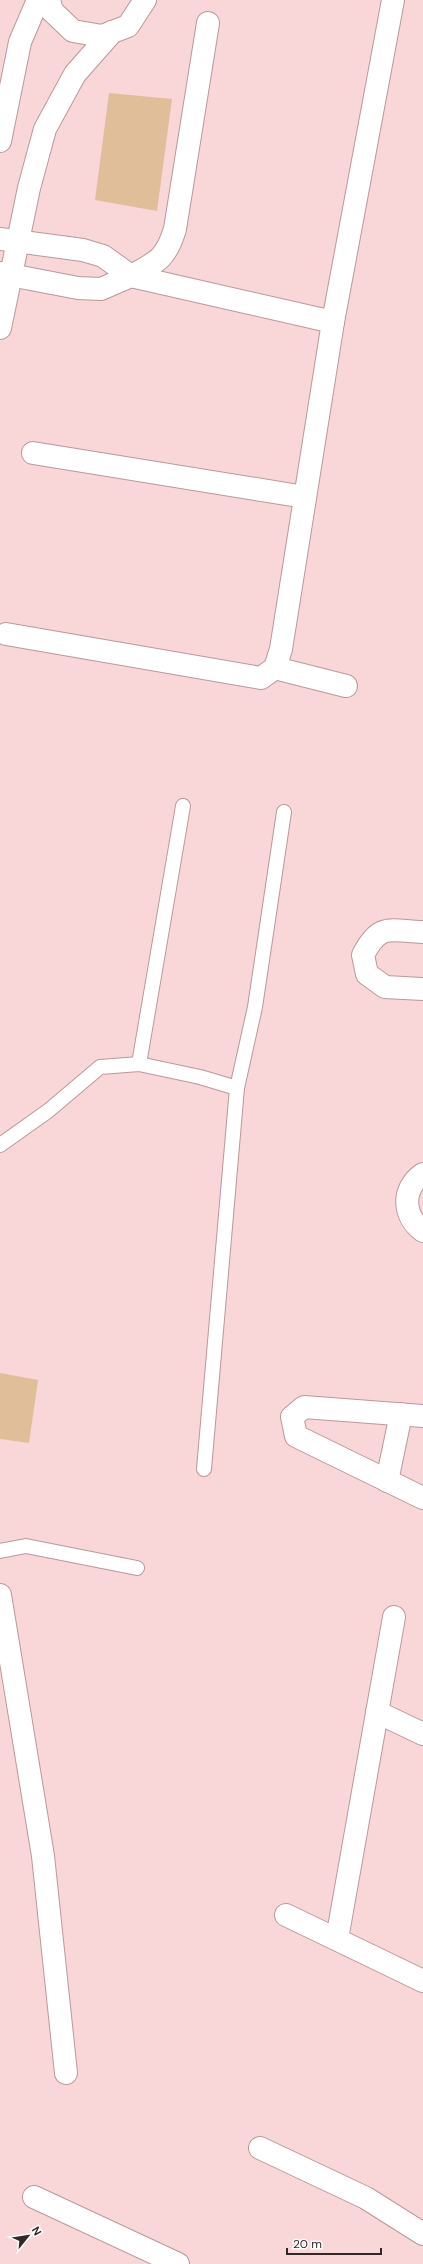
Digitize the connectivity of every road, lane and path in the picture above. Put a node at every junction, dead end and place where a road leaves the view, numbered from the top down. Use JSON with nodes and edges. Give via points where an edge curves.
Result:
{"nodes":[{"id":1,"x":38,"y":0,"type":"edge"},
{"id":2,"x":49,"y":0,"type":"edge"},
{"id":3,"x":393,"y":0,"type":"edge"},
{"id":4,"x":146,"y":1,"type":"edge"},
{"id":5,"x":208,"y":23,"type":"dead end"},
{"id":6,"x":112,"y":32,"type":"junction"},
{"id":7,"x":0,"y":141,"type":"edge"},
{"id":8,"x":10,"y":241,"type":"edge"},
{"id":9,"x":6,"y":273,"type":"edge"},
{"id":10,"x":131,"y":276,"type":"junction"},
{"id":11,"x":333,"y":322,"type":"junction"},
{"id":12,"x":0,"y":328,"type":"edge"},
{"id":13,"x":33,"y":453,"type":"dead end"},
{"id":14,"x":305,"y":497,"type":"junction"},
{"id":15,"x":6,"y":634,"type":"dead end"},
{"id":16,"x":275,"y":668,"type":"junction"},
{"id":17,"x":346,"y":686,"type":"dead end"},
{"id":18,"x":182,"y":806,"type":"dead end"},
{"id":19,"x":284,"y":812,"type":"dead end"},
{"id":20,"x":423,"y":932,"type":"edge"},
{"id":21,"x":423,"y":989,"type":"edge"},
{"id":22,"x":139,"y":1064,"type":"junction"},
{"id":23,"x":237,"y":1088,"type":"junction"},
{"id":24,"x":0,"y":1145,"type":"edge"},
{"id":25,"x":423,"y":1174,"type":"edge"},
{"id":26,"x":423,"y":1231,"type":"edge"},
{"id":27,"x":402,"y":1414,"type":"junction"},
{"id":28,"x":423,"y":1416,"type":"edge"},
{"id":29,"x":204,"y":1469,"type":"dead end"},
{"id":30,"x":387,"y":1481,"type":"junction"},
{"id":31,"x":423,"y":1498,"type":"edge"},
{"id":32,"x":0,"y":1551,"type":"edge"},
{"id":33,"x":137,"y":1568,"type":"dead end"},
{"id":34,"x":0,"y":1595,"type":"edge"},
{"id":35,"x":394,"y":1617,"type":"dead end"},
{"id":36,"x":377,"y":1712,"type":"junction"},
{"id":37,"x":423,"y":1734,"type":"edge"},
{"id":38,"x":286,"y":1915,"type":"dead end"},
{"id":39,"x":337,"y":1939,"type":"junction"},
{"id":40,"x":423,"y":1981,"type":"edge"},
{"id":41,"x":66,"y":2073,"type":"dead end"},
{"id":42,"x":260,"y":2148,"type":"dead end"},
{"id":43,"x":34,"y":2197,"type":"dead end"},
{"id":44,"x":423,"y":2234,"type":"edge"},
{"id":45,"x":178,"y":2264,"type":"edge"}],
"edges":[{"from":1,"to":7,"type":"street","via":[[20,42]]},
{"from":2,"to":6,"type":"street","via":[[52,11],[74,31],[102,36]]},
{"from":3,"to":11,"type":"street"},
{"from":4,"to":6,"type":"street","via":[[128,26]]},
{"from":5,"to":10,"type":"street","via":[[170,247],[157,262]]},
{"from":6,"to":8,"type":"street","via":[[75,74],[46,129]]},
{"from":8,"to":9,"type":"street"},
{"from":8,"to":10,"type":"street","via":[[83,250],[103,256]]},
{"from":9,"to":10,"type":"street","via":[[78,288],[101,290]]},
{"from":9,"to":12,"type":"street"},
{"from":10,"to":11,"type":"street"},
{"from":11,"to":14,"type":"street"},
{"from":13,"to":14,"type":"street"},
{"from":14,"to":16,"type":"street","via":[[281,649]]},
{"from":15,"to":16,"type":"street","via":[[261,678]]},
{"from":16,"to":17,"type":"street"},
{"from":18,"to":22,"type":"lane"},
{"from":19,"to":23,"type":"lane","via":[[255,1007]]},
{"from":20,"to":21,"type":"street","via":[[382,931],[371,938],[363,954],[368,974],[385,987]]},
{"from":22,"to":23,"type":"lane"},
{"from":22,"to":24,"type":"lane","via":[[100,1067],[48,1111]]},
{"from":23,"to":29,"type":"lane"},
{"from":25,"to":26,"type":"street","via":[[417,1178],[406,1199],[409,1217]]},
{"from":27,"to":28,"type":"street"},
{"from":27,"to":30,"type":"street"},
{"from":27,"to":30,"type":"street","via":[[304,1407],[292,1417],[296,1436]]},
{"from":30,"to":31,"type":"street"},
{"from":32,"to":33,"type":"lane","via":[[26,1546]]},
{"from":34,"to":41,"type":"street","via":[[43,1856]]},
{"from":35,"to":36,"type":"street"},
{"from":36,"to":37,"type":"street"},
{"from":36,"to":39,"type":"street"},
{"from":38,"to":39,"type":"street"},
{"from":39,"to":40,"type":"street"},
{"from":42,"to":44,"type":"street","via":[[366,2198]]},
{"from":43,"to":45,"type":"street"}]}
